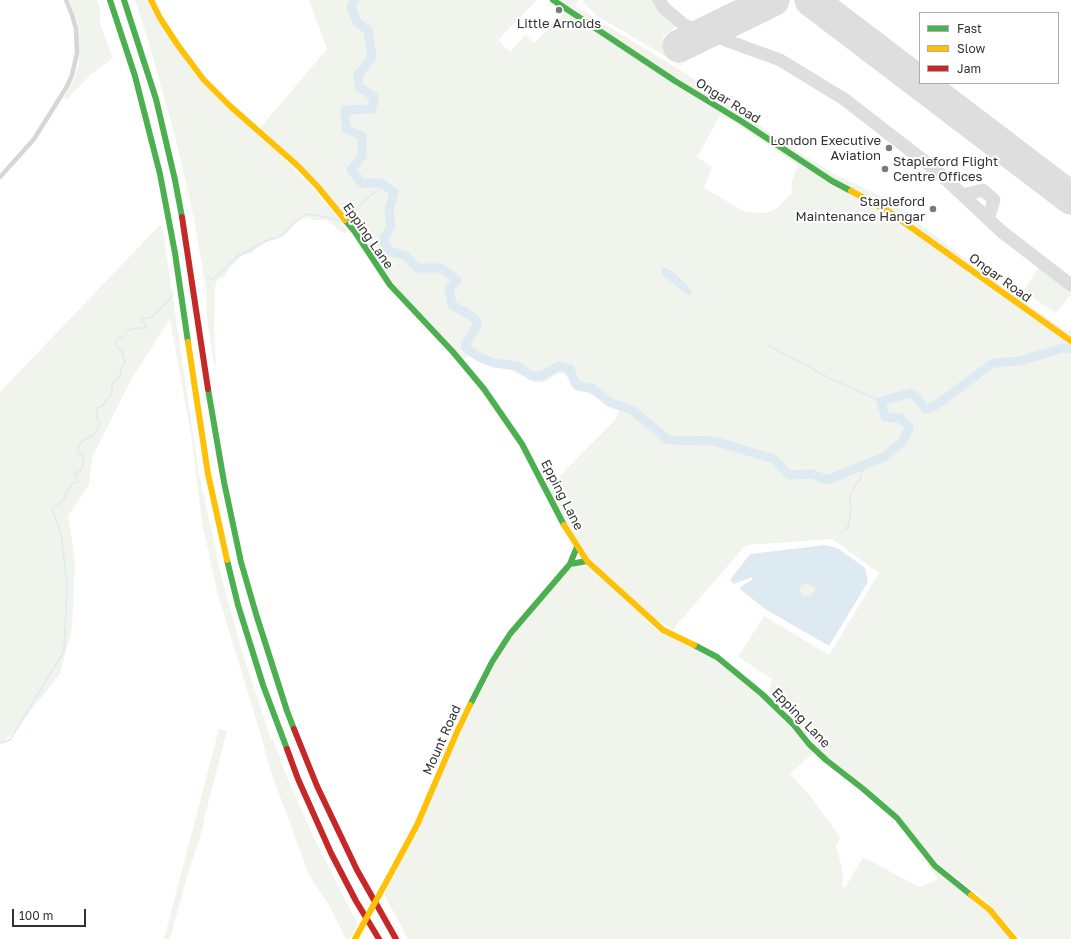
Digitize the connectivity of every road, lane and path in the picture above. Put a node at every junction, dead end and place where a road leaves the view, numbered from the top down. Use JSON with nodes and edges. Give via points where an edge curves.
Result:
{"nodes":[{"id":1,"x":66,"y":0,"type":"edge"},
{"id":2,"x":110,"y":0,"type":"edge"},
{"id":3,"x":124,"y":0,"type":"edge"},
{"id":4,"x":151,"y":0,"type":"edge"},
{"id":5,"x":553,"y":0,"type":"edge"},
{"id":6,"x":0,"y":177,"type":"edge"},
{"id":7,"x":1071,"y":341,"type":"edge"},
{"id":8,"x":576,"y":547,"type":"junction"},
{"id":9,"x":587,"y":561,"type":"junction"},
{"id":10,"x":570,"y":564,"type":"junction"},
{"id":11,"x":355,"y":939,"type":"edge"},
{"id":12,"x":378,"y":939,"type":"edge"},
{"id":13,"x":396,"y":939,"type":"edge"},
{"id":14,"x":1014,"y":939,"type":"edge"}],
"edges":[{"from":1,"to":6,"type":"street","via":[[74,22],[77,44],[72,75],[34,139]]},
{"from":2,"to":12,"type":"main road","via":[[137,82],[160,174],[175,253],[207,467],[238,605],[263,685],[298,779],[331,853]]},
{"from":3,"to":13,"type":"main road","via":[[154,93],[173,173],[224,482],[241,562],[256,614],[287,710],[317,786],[357,870]]},
{"from":4,"to":8,"type":"main road","name":"Epping Lane","via":[[177,44],[203,79],[309,177],[355,232],[390,285],[469,370],[522,444]]},
{"from":5,"to":7,"type":"main road","name":"Ongar Road","via":[[832,181],[888,211]]},
{"from":8,"to":9,"type":"main road","name":"Epping Lane"},
{"from":8,"to":10,"type":"main road","name":"Mount Road"},
{"from":9,"to":10,"type":"main road"},
{"from":9,"to":14,"type":"main road","name":"Epping Lane","via":[[663,630],[717,657],[762,694],[826,760],[897,818],[936,866],[990,910]]},
{"from":10,"to":11,"type":"main road","name":"Mount Road","bridge":true,"via":[[510,634],[492,662],[457,732],[417,825]]}]}
